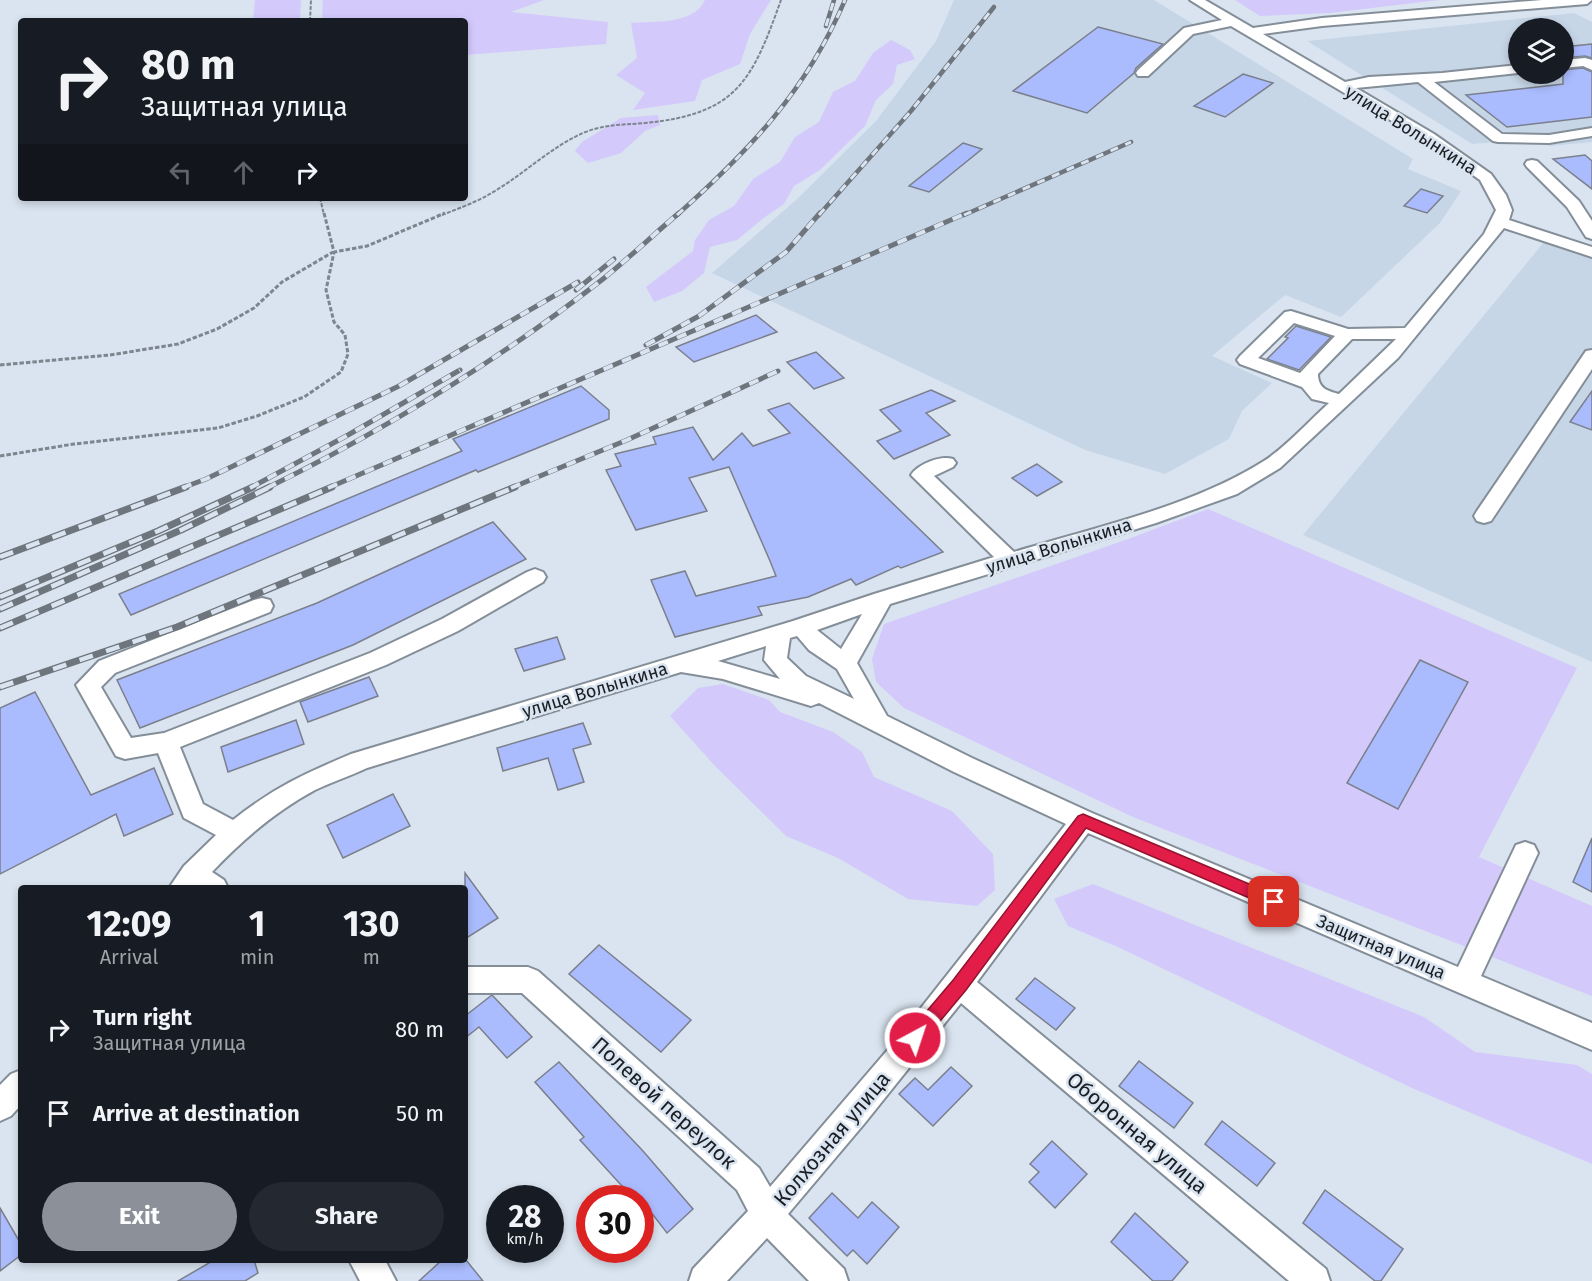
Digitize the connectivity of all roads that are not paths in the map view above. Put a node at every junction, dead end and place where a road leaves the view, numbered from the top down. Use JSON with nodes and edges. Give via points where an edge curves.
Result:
{"nodes":[{"id":1,"x":1196,"y":0,"type":"edge"},
{"id":2,"x":1590,"y":0,"type":"edge"},
{"id":3,"x":1233,"y":22,"type":"junction"},
{"id":4,"x":1252,"y":33,"type":"junction"},
{"id":5,"x":1574,"y":63,"type":"edge"},
{"id":6,"x":1592,"y":66,"type":"edge"},
{"id":7,"x":1508,"y":70,"type":"edge"},
{"id":8,"x":1143,"y":73,"type":"dead end"},
{"id":9,"x":1421,"y":78,"type":"junction"},
{"id":10,"x":1342,"y":87,"type":"junction"},
{"id":11,"x":1592,"y":132,"type":"edge"},
{"id":12,"x":1532,"y":164,"type":"dead end"},
{"id":13,"x":1573,"y":204,"type":"junction"},
{"id":14,"x":1592,"y":204,"type":"edge"},
{"id":15,"x":1500,"y":222,"type":"junction"},
{"id":16,"x":1592,"y":234,"type":"edge"},
{"id":17,"x":1592,"y":252,"type":"edge"},
{"id":18,"x":1411,"y":333,"type":"junction"},
{"id":19,"x":1347,"y":334,"type":"junction"},
{"id":20,"x":1592,"y":355,"type":"edge"},
{"id":21,"x":1309,"y":383,"type":"junction"},
{"id":22,"x":1343,"y":401,"type":"junction"},
{"id":23,"x":946,"y":463,"type":"dead end"},
{"id":24,"x":1484,"y":516,"type":"dead end"},
{"id":25,"x":1010,"y":560,"type":"junction"},
{"id":26,"x":536,"y":577,"type":"dead end"},
{"id":27,"x":882,"y":598,"type":"junction"},
{"id":28,"x":262,"y":606,"type":"dead end"},
{"id":29,"x":791,"y":630,"type":"junction"},
{"id":30,"x":845,"y":663,"type":"junction"},
{"id":31,"x":681,"y":664,"type":"junction"},
{"id":32,"x":877,"y":720,"type":"junction"},
{"id":33,"x":166,"y":742,"type":"junction"},
{"id":34,"x":1083,"y":820,"type":"junction"},
{"id":35,"x":234,"y":832,"type":"junction"},
{"id":36,"x":1525,"y":853,"type":"dead end"},
{"id":37,"x":188,"y":881,"type":"edge"},
{"id":38,"x":203,"y":885,"type":"edge"},
{"id":39,"x":468,"y":980,"type":"edge"},
{"id":40,"x":1464,"y":983,"type":"junction"},
{"id":41,"x":960,"y":985,"type":"junction"},
{"id":42,"x":1592,"y":1037,"type":"edge"},
{"id":43,"x":18,"y":1087,"type":"edge"},
{"id":44,"x":0,"y":1106,"type":"edge"},
{"id":45,"x":768,"y":1216,"type":"junction"},
{"id":46,"x":367,"y":1263,"type":"edge"},
{"id":47,"x":380,"y":1281,"type":"edge"},
{"id":48,"x":705,"y":1281,"type":"edge"},
{"id":49,"x":832,"y":1281,"type":"edge"},
{"id":50,"x":1314,"y":1281,"type":"edge"}],
"edges":[{"from":1,"to":3,"type":"street","name":"улица Волынкина"},
{"from":2,"to":4,"type":"street","via":[[1322,22]]},
{"from":3,"to":4,"type":"street","name":"улица Волынкина"},
{"from":3,"to":8,"type":"street","via":[[1189,32]]},
{"from":4,"to":10,"type":"street","name":"улица Волынкина"},
{"from":5,"to":6,"type":"street"},
{"from":7,"to":9,"type":"street"},
{"from":9,"to":10,"type":"street"},
{"from":9,"to":11,"type":"street","via":[[1498,138],[1549,139]]},
{"from":10,"to":15,"type":"street","name":"улица Волынкина","via":[[1429,137],[1486,177],[1504,210]]},
{"from":12,"to":13,"type":"street"},
{"from":13,"to":14,"type":"street"},
{"from":13,"to":16,"type":"street"},
{"from":15,"to":17,"type":"street"},
{"from":15,"to":18,"type":"street","name":"улица Волынкина"},
{"from":18,"to":19,"type":"street"},
{"from":18,"to":22,"type":"street","name":"улица Волынкина"},
{"from":19,"to":21,"type":"street","via":[[1309,373]]},
{"from":19,"to":21,"type":"street","via":[[1291,316],[1246,360]]},
{"from":20,"to":24,"type":"street"},
{"from":21,"to":22,"type":"street","via":[[1318,396]]},
{"from":22,"to":25,"type":"street","name":"улица Волынкина","via":[[1273,464],[1230,489]]},
{"from":23,"to":25,"type":"street","via":[[921,475]]},
{"from":25,"to":27,"type":"street","name":"улица Волынкина"},
{"from":26,"to":33,"type":"street","via":[[450,626],[378,659]]},
{"from":27,"to":29,"type":"street","name":"улица Волынкина"},
{"from":27,"to":30,"type":"street"},
{"from":28,"to":33,"type":"street","via":[[108,668],[88,685],[125,749]]},
{"from":29,"to":30,"type":"street"},
{"from":29,"to":31,"type":"street","name":"улица Волынкина"},
{"from":29,"to":32,"type":"street","via":[[775,660],[798,682]]},
{"from":30,"to":32,"type":"street"},
{"from":31,"to":32,"type":"street","via":[[723,670]]},
{"from":31,"to":35,"type":"street","name":"улица Волынкина","via":[[360,761],[306,783]]},
{"from":32,"to":34,"type":"street","name":"Защитная улица"},
{"from":33,"to":35,"type":"street","via":[[193,811]]},
{"from":34,"to":40,"type":"street","name":"Защитная улица"},
{"from":34,"to":41,"type":"street","name":"Колхозная улица"},
{"from":35,"to":37,"type":"street","name":"улица Волынкина"},
{"from":36,"to":40,"type":"street"},
{"from":37,"to":38,"type":"street"},
{"from":39,"to":45,"type":"street","name":"Полевой переулок","via":[[528,980],[748,1179]]},
{"from":40,"to":42,"type":"street","name":"Защитная улица"},
{"from":41,"to":45,"type":"street","name":"Колхозная улица"},
{"from":41,"to":50,"type":"street","name":"Оборонная улица"},
{"from":43,"to":44,"type":"street"},
{"from":45,"to":48,"type":"street","name":"Колхозная улица"},
{"from":45,"to":49,"type":"street","name":"Полевой переулок"},
{"from":46,"to":47,"type":"street"}]}
